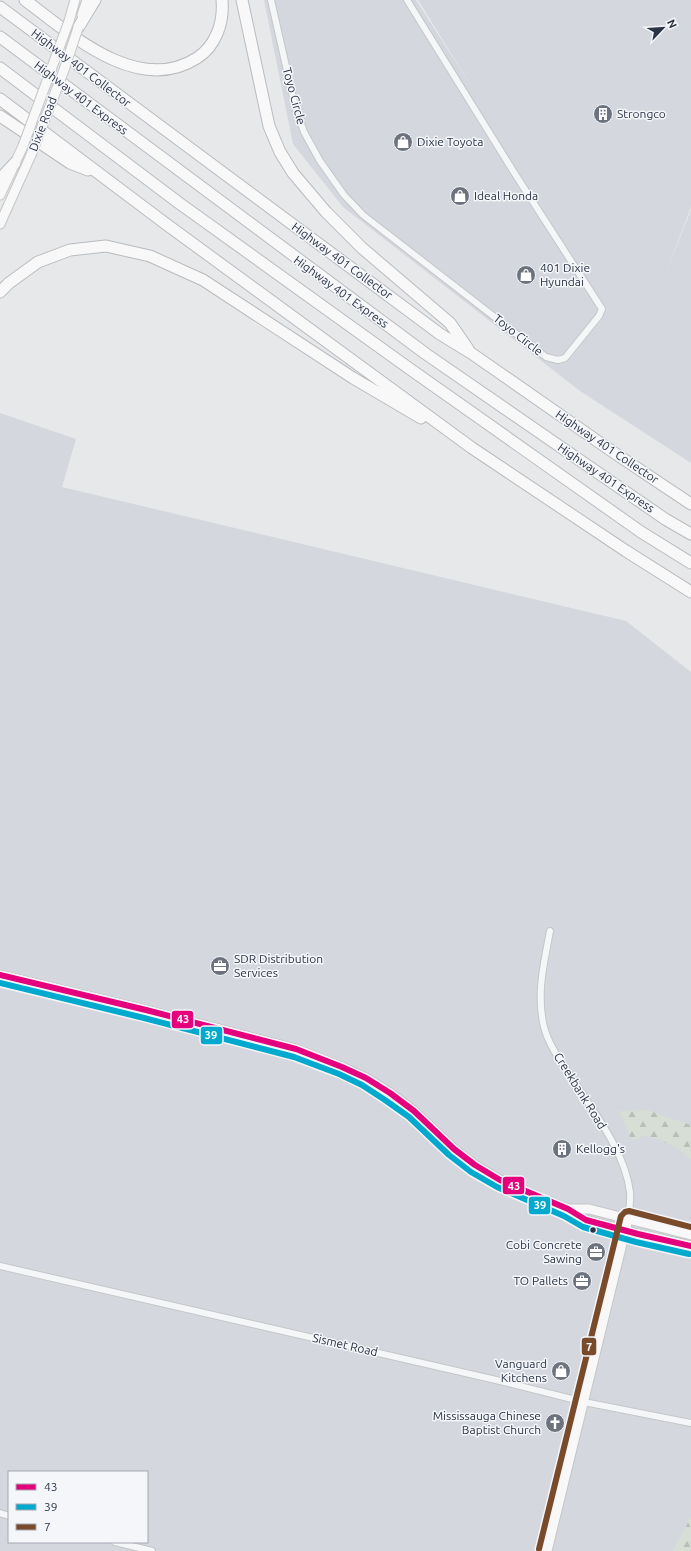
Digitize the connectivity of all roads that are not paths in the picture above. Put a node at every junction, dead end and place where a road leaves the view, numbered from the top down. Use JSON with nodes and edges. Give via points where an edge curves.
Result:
{"nodes":[{"id":1,"x":25,"y":0,"type":"edge"},
{"id":2,"x":76,"y":0,"type":"edge"},
{"id":3,"x":87,"y":0,"type":"edge"},
{"id":4,"x":95,"y":0,"type":"edge"},
{"id":5,"x":222,"y":0,"type":"edge"},
{"id":6,"x":242,"y":0,"type":"edge"},
{"id":7,"x":271,"y":0,"type":"edge"},
{"id":8,"x":407,"y":0,"type":"edge"},
{"id":9,"x":0,"y":7,"type":"edge"},
{"id":10,"x":74,"y":25,"type":"junction"},
{"id":11,"x":0,"y":37,"type":"edge"},
{"id":12,"x":0,"y":68,"type":"edge"},
{"id":13,"x":0,"y":99,"type":"edge"},
{"id":14,"x":0,"y":116,"type":"edge"},
{"id":15,"x":14,"y":163,"type":"junction"},
{"id":16,"x":99,"y":174,"type":"junction"},
{"id":17,"x":0,"y":179,"type":"edge"},
{"id":18,"x":0,"y":195,"type":"edge"},
{"id":19,"x":0,"y":224,"type":"edge"},
{"id":20,"x":0,"y":292,"type":"edge"},
{"id":21,"x":471,"y":353,"type":"junction"},
{"id":22,"x":472,"y":448,"type":"junction"},
{"id":23,"x":691,"y":504,"type":"edge"},
{"id":24,"x":691,"y":534,"type":"edge"},
{"id":25,"x":691,"y":563,"type":"edge"},
{"id":26,"x":691,"y":592,"type":"edge"},
{"id":27,"x":550,"y":931,"type":"dead end"},
{"id":28,"x":0,"y":975,"type":"edge"},
{"id":29,"x":568,"y":1209,"type":"junction"},
{"id":30,"x":628,"y":1219,"type":"junction"},
{"id":31,"x":626,"y":1230,"type":"junction"},
{"id":32,"x":691,"y":1235,"type":"edge"},
{"id":33,"x":691,"y":1246,"type":"edge"},
{"id":34,"x":0,"y":1266,"type":"edge"},
{"id":35,"x":584,"y":1402,"type":"junction"},
{"id":36,"x":691,"y":1423,"type":"edge"},
{"id":37,"x":119,"y":1543,"type":"edge"},
{"id":38,"x":152,"y":1551,"type":"edge"},
{"id":39,"x":547,"y":1551,"type":"edge"}],
"edges":[{"from":1,"to":5,"type":"highway","via":[[106,57],[148,70],[181,66],[202,55],[209,48],[221,24]]},
{"from":2,"to":10,"type":"street","name":"Dixie Road"},
{"from":3,"to":10,"type":"street","name":"Dixie Road"},
{"from":4,"to":10,"type":"highway"},
{"from":6,"to":21,"type":"highway","via":[[270,126],[280,152],[293,173],[326,212],[362,248],[450,323]]},
{"from":7,"to":8,"type":"street","name":"Toyo Circle","via":[[295,106],[304,132],[320,161],[344,195],[363,215],[546,357],[558,360],[565,358],[602,309]]},
{"from":9,"to":21,"type":"highway","name":"Highway 401 Collector","via":[[440,334]]},
{"from":10,"to":15,"type":"street","name":"Dixie Road","bridge":true},
{"from":10,"to":19,"type":"street","name":"Dixie Road","bridge":true,"via":[[64,70],[31,155]]},
{"from":11,"to":24,"type":"highway","name":"Highway 401 Express","via":[[426,354]]},
{"from":12,"to":25,"type":"highway","name":"Highway 401 Express","via":[[179,203],[410,369],[642,532]]},
{"from":13,"to":16,"type":"highway"},
{"from":14,"to":16,"type":"highway","via":[[70,163]]},
{"from":15,"to":17,"type":"highway"},
{"from":15,"to":18,"type":"street","name":"Dixie Road"},
{"from":16,"to":22,"type":"highway"},
{"from":20,"to":22,"type":"highway","via":[[38,262],[70,250],[106,246],[150,256],[203,280],[353,378]]},
{"from":21,"to":23,"type":"highway","name":"Highway 401 Collector"},
{"from":22,"to":26,"type":"highway"},
{"from":27,"to":30,"type":"street","name":"Creekbank Road","via":[[541,982],[541,1012],[545,1028],[560,1060],[612,1141],[621,1161],[630,1193]]},
{"from":28,"to":29,"type":"street","via":[[153,1012],[321,1057],[366,1078],[390,1093],[475,1165],[507,1183]]},
{"from":29,"to":30,"type":"street","via":[[589,1209]]},
{"from":29,"to":31,"type":"street","via":[[586,1220]]},
{"from":30,"to":31,"type":"street","name":"Creekbank Road"},
{"from":30,"to":32,"type":"street"},
{"from":31,"to":33,"type":"street"},
{"from":31,"to":35,"type":"street","name":"Creekbank Road"},
{"from":34,"to":35,"type":"street","name":"Sismet Road"},
{"from":35,"to":36,"type":"street","name":"Sismet Road"},
{"from":35,"to":39,"type":"street","name":"Creekbank Road"},
{"from":37,"to":38,"type":"street"}]}
